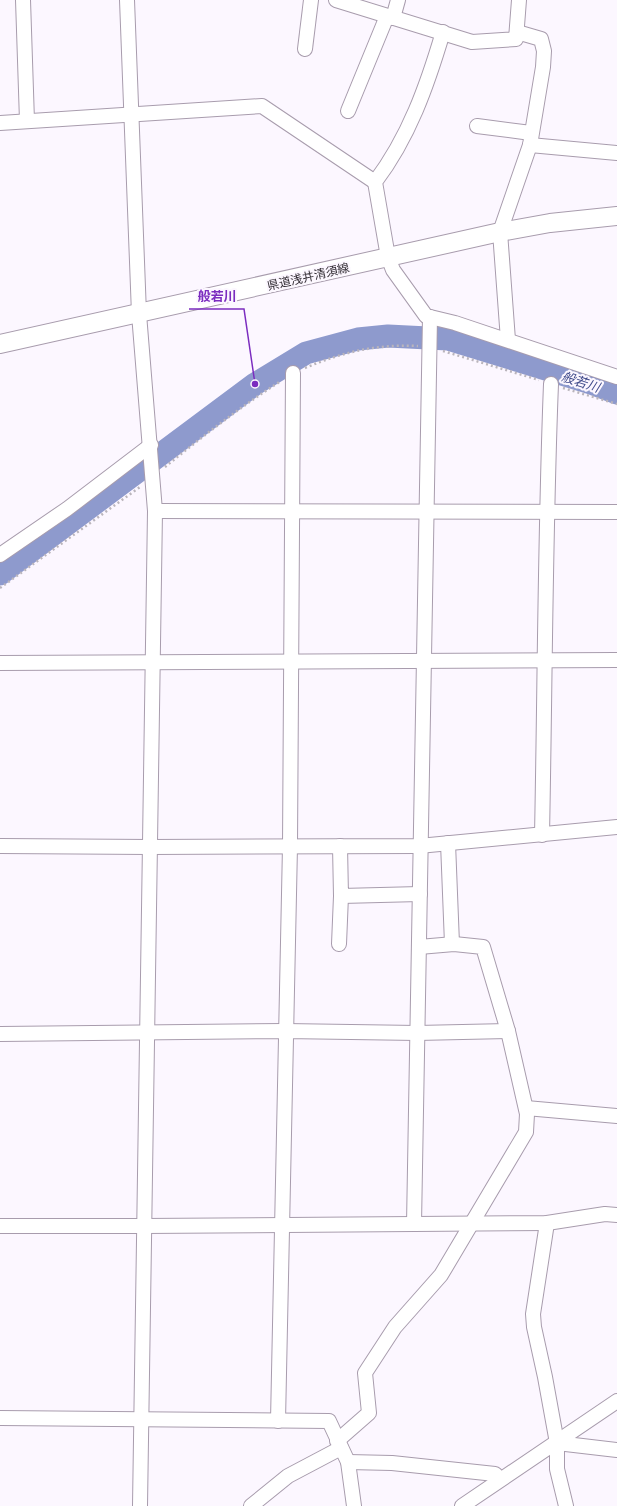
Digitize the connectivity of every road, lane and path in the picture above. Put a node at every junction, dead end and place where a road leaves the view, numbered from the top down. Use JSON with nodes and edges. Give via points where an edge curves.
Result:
{"nodes":[{"id":1,"x":23,"y":0,"type":"edge"},
{"id":2,"x":127,"y":0,"type":"edge"},
{"id":3,"x":311,"y":0,"type":"edge"},
{"id":4,"x":336,"y":0,"type":"edge"},
{"id":5,"x":398,"y":0,"type":"edge"},
{"id":6,"x":519,"y":0,"type":"edge"},
{"id":7,"x":390,"y":17,"type":"junction"},
{"id":8,"x":443,"y":32,"type":"junction"},
{"id":9,"x":517,"y":32,"type":"junction"},
{"id":10,"x":305,"y":49,"type":"dead end"},
{"id":11,"x":348,"y":111,"type":"dead end"},
{"id":12,"x":132,"y":115,"type":"junction"},
{"id":13,"x":27,"y":121,"type":"junction"},
{"id":14,"x":0,"y":123,"type":"edge"},
{"id":15,"x":477,"y":126,"type":"dead end"},
{"id":16,"x":531,"y":139,"type":"junction"},
{"id":17,"x":617,"y":153,"type":"edge"},
{"id":18,"x":375,"y":182,"type":"junction"},
{"id":19,"x":617,"y":216,"type":"edge"},
{"id":20,"x":500,"y":232,"type":"junction"},
{"id":21,"x":388,"y":258,"type":"junction"},
{"id":22,"x":139,"y":314,"type":"junction"},
{"id":23,"x":430,"y":317,"type":"junction"},
{"id":24,"x":508,"y":340,"type":"junction"},
{"id":25,"x":0,"y":344,"type":"edge"},
{"id":26,"x":293,"y":373,"type":"dead end"},
{"id":27,"x":617,"y":377,"type":"edge"},
{"id":28,"x":551,"y":384,"type":"dead end"},
{"id":29,"x":151,"y":445,"type":"junction"},
{"id":30,"x":155,"y":511,"type":"junction"},
{"id":31,"x":293,"y":511,"type":"junction"},
{"id":32,"x":427,"y":511,"type":"junction"},
{"id":33,"x":546,"y":512,"type":"junction"},
{"id":34,"x":617,"y":512,"type":"edge"},
{"id":35,"x":0,"y":555,"type":"edge"},
{"id":36,"x":546,"y":660,"type":"junction"},
{"id":37,"x":617,"y":660,"type":"edge"},
{"id":38,"x":291,"y":661,"type":"junction"},
{"id":39,"x":424,"y":661,"type":"junction"},
{"id":40,"x":153,"y":662,"type":"junction"},
{"id":41,"x":0,"y":663,"type":"edge"},
{"id":42,"x":617,"y":827,"type":"edge"},
{"id":43,"x":542,"y":835,"type":"junction"},
{"id":44,"x":448,"y":843,"type":"junction"},
{"id":45,"x":0,"y":846,"type":"edge"},
{"id":46,"x":290,"y":846,"type":"junction"},
{"id":47,"x":340,"y":846,"type":"junction"},
{"id":48,"x":419,"y":846,"type":"junction"},
{"id":49,"x":150,"y":847,"type":"junction"},
{"id":50,"x":420,"y":894,"type":"junction"},
{"id":51,"x":341,"y":896,"type":"junction"},
{"id":52,"x":339,"y":944,"type":"dead end"},
{"id":53,"x":452,"y":944,"type":"junction"},
{"id":54,"x":418,"y":947,"type":"junction"},
{"id":55,"x":286,"y":1031,"type":"junction"},
{"id":56,"x":508,"y":1031,"type":"junction"},
{"id":57,"x":146,"y":1033,"type":"junction"},
{"id":58,"x":417,"y":1033,"type":"junction"},
{"id":59,"x":0,"y":1034,"type":"edge"},
{"id":60,"x":526,"y":1108,"type":"junction"},
{"id":61,"x":617,"y":1116,"type":"edge"},
{"id":62,"x":617,"y":1215,"type":"edge"},
{"id":63,"x":548,"y":1223,"type":"junction"},
{"id":64,"x":414,"y":1224,"type":"junction"},
{"id":65,"x":472,"y":1224,"type":"junction"},
{"id":66,"x":0,"y":1226,"type":"edge"},
{"id":67,"x":144,"y":1226,"type":"junction"},
{"id":68,"x":282,"y":1226,"type":"junction"},
{"id":69,"x":617,"y":1401,"type":"edge"},
{"id":70,"x":0,"y":1418,"type":"edge"},
{"id":71,"x":141,"y":1419,"type":"junction"},
{"id":72,"x":278,"y":1421,"type":"junction"},
{"id":73,"x":557,"y":1443,"type":"junction"},
{"id":74,"x":339,"y":1444,"type":"junction"},
{"id":75,"x":617,"y":1450,"type":"edge"},
{"id":76,"x":348,"y":1462,"type":"junction"},
{"id":77,"x":500,"y":1479,"type":"junction"},
{"id":78,"x":140,"y":1506,"type":"edge"},
{"id":79,"x":251,"y":1506,"type":"edge"},
{"id":80,"x":354,"y":1506,"type":"edge"},
{"id":81,"x":462,"y":1506,"type":"edge"},
{"id":82,"x":566,"y":1506,"type":"edge"}],
"edges":[{"from":1,"to":13,"type":"street"},
{"from":2,"to":12,"type":"street"},
{"from":3,"to":10,"type":"street"},
{"from":4,"to":7,"type":"street"},
{"from":5,"to":7,"type":"street"},
{"from":6,"to":9,"type":"street"},
{"from":7,"to":8,"type":"street"},
{"from":7,"to":11,"type":"street"},
{"from":8,"to":9,"type":"street","via":[[472,42],[516,39]]},
{"from":8,"to":18,"type":"street","via":[[413,120],[388,165]]},
{"from":9,"to":16,"type":"street","via":[[541,39],[544,51]]},
{"from":12,"to":13,"type":"street"},
{"from":12,"to":18,"type":"street","via":[[262,106]]},
{"from":12,"to":22,"type":"street"},
{"from":13,"to":14,"type":"street"},
{"from":15,"to":16,"type":"street"},
{"from":16,"to":17,"type":"street"},
{"from":16,"to":20,"type":"street"},
{"from":18,"to":21,"type":"street"},
{"from":19,"to":20,"type":"main road","name":"県道浅井清須線","via":[[550,223]]},
{"from":20,"to":21,"type":"main road","name":"県道浅井清須線"},
{"from":20,"to":24,"type":"street"},
{"from":21,"to":22,"type":"main road","name":"県道浅井清須線"},
{"from":21,"to":23,"type":"street","via":[[393,270],[426,316]]},
{"from":22,"to":25,"type":"main road","name":"県道浅井清須線"},
{"from":22,"to":29,"type":"street"},
{"from":23,"to":24,"type":"street"},
{"from":23,"to":32,"type":"street"},
{"from":24,"to":27,"type":"street"},
{"from":26,"to":31,"type":"street"},
{"from":28,"to":33,"type":"street"},
{"from":29,"to":30,"type":"street"},
{"from":29,"to":35,"type":"street","via":[[67,509]]},
{"from":30,"to":31,"type":"street"},
{"from":30,"to":40,"type":"street"},
{"from":31,"to":32,"type":"street"},
{"from":31,"to":38,"type":"street"},
{"from":32,"to":33,"type":"street"},
{"from":32,"to":39,"type":"street"},
{"from":33,"to":34,"type":"street"},
{"from":33,"to":36,"type":"street"},
{"from":36,"to":37,"type":"street"},
{"from":36,"to":39,"type":"street"},
{"from":36,"to":43,"type":"street"},
{"from":38,"to":39,"type":"street"},
{"from":38,"to":40,"type":"street"},
{"from":38,"to":46,"type":"street"},
{"from":39,"to":48,"type":"street"},
{"from":40,"to":41,"type":"street"},
{"from":40,"to":49,"type":"street"},
{"from":42,"to":43,"type":"street"},
{"from":43,"to":44,"type":"street"},
{"from":44,"to":48,"type":"street"},
{"from":44,"to":53,"type":"street"},
{"from":45,"to":49,"type":"street"},
{"from":46,"to":47,"type":"street"},
{"from":46,"to":49,"type":"street"},
{"from":46,"to":55,"type":"street"},
{"from":47,"to":48,"type":"street"},
{"from":47,"to":51,"type":"street"},
{"from":48,"to":50,"type":"street"},
{"from":49,"to":57,"type":"street"},
{"from":50,"to":51,"type":"street"},
{"from":50,"to":54,"type":"street"},
{"from":51,"to":52,"type":"street"},
{"from":53,"to":54,"type":"street"},
{"from":53,"to":56,"type":"street","via":[[483,947]]},
{"from":54,"to":58,"type":"street"},
{"from":55,"to":57,"type":"street"},
{"from":55,"to":58,"type":"street"},
{"from":55,"to":68,"type":"street"},
{"from":56,"to":58,"type":"street"},
{"from":56,"to":60,"type":"street"},
{"from":57,"to":59,"type":"street"},
{"from":57,"to":67,"type":"street"},
{"from":58,"to":64,"type":"street"},
{"from":60,"to":61,"type":"street"},
{"from":60,"to":65,"type":"street","via":[[526,1132]]},
{"from":62,"to":63,"type":"street","via":[[605,1214]]},
{"from":63,"to":65,"type":"street"},
{"from":63,"to":73,"type":"street","via":[[533,1314]]},
{"from":64,"to":65,"type":"street"},
{"from":64,"to":68,"type":"street"},
{"from":65,"to":74,"type":"street","via":[[441,1274],[394,1327],[365,1372],[369,1413]]},
{"from":66,"to":67,"type":"street"},
{"from":67,"to":68,"type":"street"},
{"from":67,"to":71,"type":"street"},
{"from":68,"to":72,"type":"street"},
{"from":69,"to":73,"type":"street"},
{"from":70,"to":71,"type":"street"},
{"from":71,"to":72,"type":"street"},
{"from":71,"to":78,"type":"street"},
{"from":72,"to":74,"type":"street","via":[[329,1421]]},
{"from":73,"to":75,"type":"street"},
{"from":73,"to":77,"type":"street"},
{"from":73,"to":82,"type":"street","via":[[557,1469]]},
{"from":74,"to":76,"type":"street"},
{"from":74,"to":79,"type":"street","via":[[288,1476]]},
{"from":76,"to":77,"type":"street","via":[[392,1463],[495,1474]]},
{"from":76,"to":80,"type":"street"},
{"from":77,"to":81,"type":"street"}]}
